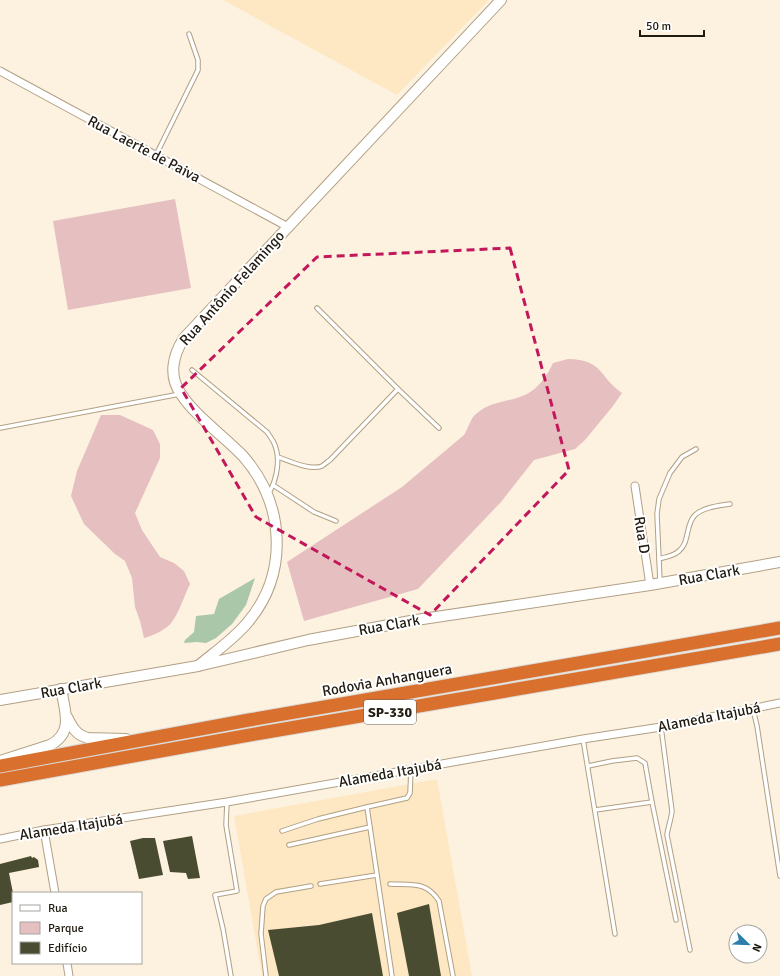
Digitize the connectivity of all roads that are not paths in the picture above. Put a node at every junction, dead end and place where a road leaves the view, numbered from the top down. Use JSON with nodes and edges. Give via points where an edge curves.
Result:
{"nodes":[{"id":1,"x":501,"y":0,"type":"edge"},
{"id":2,"x":189,"y":34,"type":"dead end"},
{"id":3,"x":0,"y":71,"type":"edge"},
{"id":4,"x":156,"y":155,"type":"junction"},
{"id":5,"x":288,"y":226,"type":"junction"},
{"id":6,"x":317,"y":308,"type":"dead end"},
{"id":7,"x":192,"y":370,"type":"dead end"},
{"id":8,"x":398,"y":389,"type":"junction"},
{"id":9,"x":180,"y":394,"type":"junction"},
{"id":10,"x":0,"y":428,"type":"edge"},
{"id":11,"x":439,"y":428,"type":"dead end"},
{"id":12,"x":696,"y":449,"type":"dead end"},
{"id":13,"x":278,"y":457,"type":"junction"},
{"id":14,"x":273,"y":485,"type":"junction"},
{"id":15,"x":635,"y":486,"type":"dead end"},
{"id":16,"x":267,"y":495,"type":"junction"},
{"id":17,"x":730,"y":504,"type":"dead end"},
{"id":18,"x":336,"y":521,"type":"dead end"},
{"id":19,"x":659,"y":559,"type":"junction"},
{"id":20,"x":780,"y":562,"type":"edge"},
{"id":21,"x":655,"y":584,"type":"junction"},
{"id":22,"x":780,"y":628,"type":"edge"},
{"id":23,"x":780,"y":644,"type":"edge"},
{"id":24,"x":198,"y":666,"type":"junction"},
{"id":25,"x":61,"y":689,"type":"junction"},
{"id":26,"x":0,"y":700,"type":"edge"},
{"id":27,"x":780,"y":703,"type":"edge"},
{"id":28,"x":753,"y":708,"type":"junction"},
{"id":29,"x":65,"y":712,"type":"junction"},
{"id":30,"x":661,"y":727,"type":"junction"},
{"id":31,"x":146,"y":739,"type":"junction"},
{"id":32,"x":583,"y":739,"type":"junction"},
{"id":33,"x":0,"y":761,"type":"edge"},
{"id":34,"x":0,"y":766,"type":"edge"},
{"id":35,"x":588,"y":766,"type":"junction"},
{"id":36,"x":411,"y":769,"type":"junction"},
{"id":37,"x":0,"y":780,"type":"edge"},
{"id":38,"x":226,"y":802,"type":"junction"},
{"id":39,"x":652,"y":802,"type":"junction"},
{"id":40,"x":367,"y":807,"type":"junction"},
{"id":41,"x":595,"y":810,"type":"junction"},
{"id":42,"x":370,"y":827,"type":"junction"},
{"id":43,"x":44,"y":830,"type":"junction"},
{"id":44,"x":282,"y":831,"type":"dead end"},
{"id":45,"x":0,"y":839,"type":"edge"},
{"id":46,"x":289,"y":845,"type":"dead end"},
{"id":47,"x":377,"y":875,"type":"junction"},
{"id":48,"x":780,"y":876,"type":"edge"},
{"id":49,"x":320,"y":884,"type":"dead end"},
{"id":50,"x":390,"y":884,"type":"dead end"},
{"id":51,"x":311,"y":886,"type":"dead end"},
{"id":52,"x":55,"y":892,"type":"edge"},
{"id":53,"x":676,"y":920,"type":"dead end"},
{"id":54,"x":615,"y":934,"type":"dead end"},
{"id":55,"x":690,"y":950,"type":"dead end"},
{"id":56,"x":67,"y":964,"type":"edge"},
{"id":57,"x":69,"y":976,"type":"edge"},
{"id":58,"x":231,"y":976,"type":"edge"},
{"id":59,"x":266,"y":976,"type":"edge"},
{"id":60,"x":392,"y":976,"type":"edge"},
{"id":61,"x":453,"y":976,"type":"edge"}],
"edges":[{"from":1,"to":5,"type":"main road","name":"Rua Antônio Felamingo"},
{"from":2,"to":4,"type":"lane","via":[[198,60],[198,70]]},
{"from":3,"to":4,"type":"street","name":"Rua Laerte de Paiva"},
{"from":4,"to":5,"type":"street","name":"Rua Laerte de Paiva"},
{"from":5,"to":9,"type":"main road","name":"Rua Antônio Felamingo","via":[[184,338],[176,353],[173,369]]},
{"from":6,"to":8,"type":"lane"},
{"from":7,"to":13,"type":"lane","via":[[267,432],[275,443]]},
{"from":8,"to":11,"type":"lane"},
{"from":8,"to":13,"type":"lane","via":[[330,460],[321,466],[305,466]]},
{"from":9,"to":10,"type":"lane"},
{"from":9,"to":16,"type":"main road","name":"Rua Antônio Felamingo","via":[[243,457],[256,473]]},
{"from":12,"to":19,"type":"lane","via":[[682,458],[670,473],[659,499],[656,514]]},
{"from":13,"to":14,"type":"lane"},
{"from":14,"to":16,"type":"lane"},
{"from":14,"to":18,"type":"lane","via":[[314,512]]},
{"from":15,"to":21,"type":"street","name":"Rua D"},
{"from":16,"to":24,"type":"main road","name":"Rua Antônio Felamingo","via":[[274,514],[277,537],[276,556],[267,594],[235,636]]},
{"from":17,"to":19,"type":"lane","via":[[706,509],[696,515],[691,520],[687,538],[680,550]]},
{"from":19,"to":21,"type":"lane"},
{"from":20,"to":21,"type":"main road","name":"Rua Clark"},
{"from":21,"to":24,"type":"main road","name":"Rua Clark","via":[[416,620],[308,640]]},
{"from":22,"to":31,"type":"highway","name":"Rodovia Anhanguera","number":"SP-330"},
{"from":23,"to":37,"type":"highway","name":"Rodovia Anhanguera","number":"SP-330"},
{"from":24,"to":25,"type":"main road","name":"Rua Clark"},
{"from":25,"to":26,"type":"main road","name":"Rua Clark"},
{"from":25,"to":29,"type":"main road"},
{"from":27,"to":28,"type":"street","name":"Alameda Itajubá"},
{"from":28,"to":30,"type":"street","name":"Alameda Itajubá"},
{"from":28,"to":48,"type":"lane"},
{"from":29,"to":31,"type":"main road","via":[[71,726],[82,737]]},
{"from":29,"to":33,"type":"main road","via":[[65,731],[57,742]]},
{"from":30,"to":32,"type":"street","name":"Alameda Itajubá"},
{"from":30,"to":55,"type":"lane","via":[[672,811],[667,835]]},
{"from":31,"to":34,"type":"highway","name":"Rodovia Anhanguera","number":"SP-330"},
{"from":32,"to":35,"type":"lane"},
{"from":32,"to":36,"type":"street","name":"Alameda Itajubá"},
{"from":35,"to":39,"type":"lane","via":[[636,758],[646,763]]},
{"from":35,"to":41,"type":"lane"},
{"from":36,"to":38,"type":"street","name":"Alameda Itajubá"},
{"from":36,"to":40,"type":"lane","via":[[410,793],[407,798]]},
{"from":38,"to":43,"type":"street","name":"Alameda Itajubá"},
{"from":38,"to":58,"type":"lane","via":[[226,825],[236,891],[215,894]]},
{"from":39,"to":41,"type":"lane"},
{"from":39,"to":53,"type":"lane"},
{"from":40,"to":42,"type":"lane"},
{"from":40,"to":44,"type":"lane"},
{"from":41,"to":54,"type":"lane"},
{"from":42,"to":46,"type":"lane"},
{"from":42,"to":47,"type":"lane"},
{"from":43,"to":45,"type":"street","name":"Alameda Itajubá"},
{"from":43,"to":52,"type":"street"},
{"from":47,"to":49,"type":"lane"},
{"from":47,"to":60,"type":"lane"},
{"from":50,"to":61,"type":"lane","via":[[419,885],[428,888],[439,901]]},
{"from":51,"to":59,"type":"lane","via":[[276,892],[266,899],[261,934]]},
{"from":56,"to":57,"type":"street"}]}
